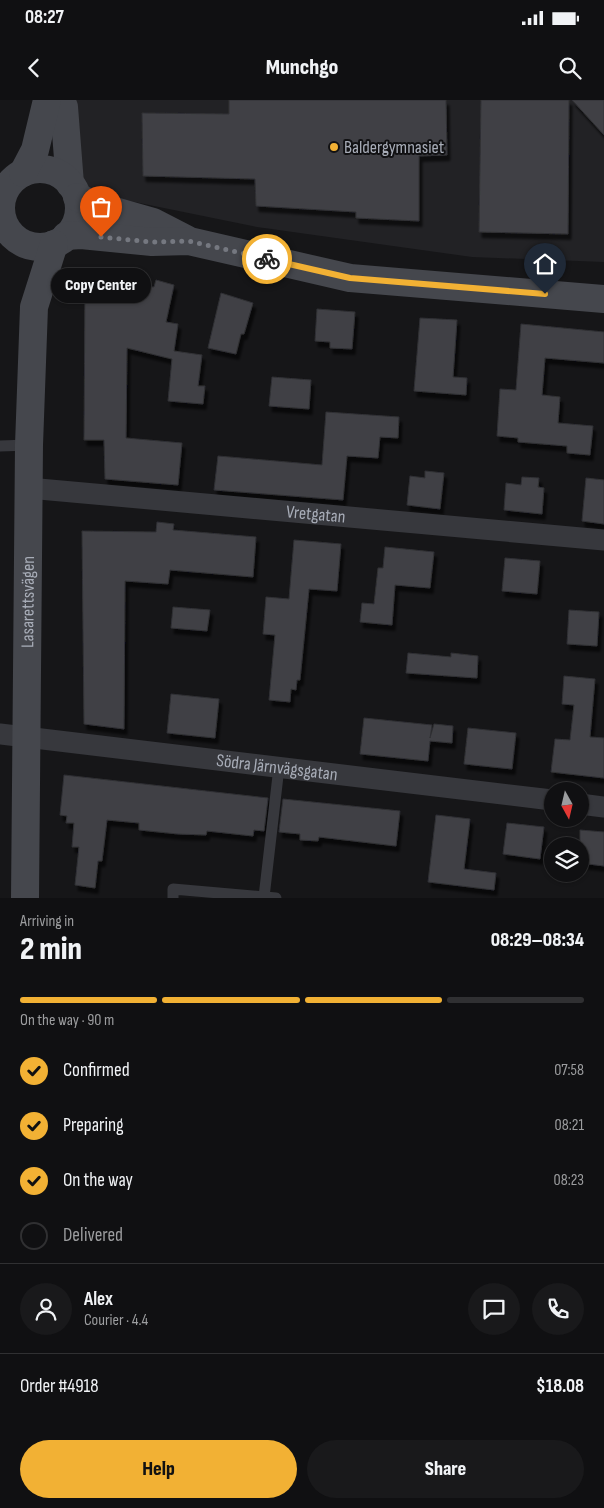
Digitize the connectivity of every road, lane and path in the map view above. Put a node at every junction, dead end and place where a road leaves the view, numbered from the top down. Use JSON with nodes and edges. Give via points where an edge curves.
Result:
{"nodes":[{"id":1,"x":47,"y":100,"type":"edge"},
{"id":2,"x":61,"y":100,"type":"edge"},
{"id":3,"x":12,"y":178,"type":"edge"},
{"id":4,"x":73,"y":190,"type":"junction"},
{"id":5,"x":1,"y":219,"type":"edge"},
{"id":6,"x":60,"y":240,"type":"junction"},
{"id":7,"x":19,"y":241,"type":"junction"},
{"id":8,"x":189,"y":241,"type":"junction"},
{"id":9,"x":604,"y":299,"type":"edge"},
{"id":10,"x":34,"y":307,"type":"junction"},
{"id":11,"x":29,"y":445,"type":"junction"},
{"id":12,"x":0,"y":446,"type":"edge"},
{"id":13,"x":28,"y":488,"type":"junction"},
{"id":14,"x":604,"y":540,"type":"edge"},
{"id":15,"x":0,"y":734,"type":"edge"},
{"id":16,"x":27,"y":736,"type":"junction"},
{"id":17,"x":279,"y":767,"type":"junction"},
{"id":18,"x":544,"y":799,"type":"edge"},
{"id":19,"x":589,"y":805,"type":"edge"},
{"id":20,"x":604,"y":807,"type":"edge"},
{"id":21,"x":264,"y":897,"type":"edge"},
{"id":22,"x":25,"y":898,"type":"edge"},
{"id":23,"x":173,"y":898,"type":"edge"},
{"id":24,"x":276,"y":898,"type":"edge"}],
"edges":[{"from":1,"to":3,"type":"main road","via":[[35,150]]},
{"from":2,"to":4,"type":"main road"},
{"from":3,"to":4,"type":"main road","via":[[30,170],[46,170],[59,175]]},
{"from":3,"to":5,"type":"main road","via":[[2,197]]},
{"from":4,"to":6,"type":"main road","via":[[78,217]]},
{"from":4,"to":8,"type":"main road","via":[[97,206],[153,222]]},
{"from":5,"to":7,"type":"main road"},
{"from":6,"to":7,"type":"main road","via":[[36,247]]},
{"from":6,"to":8,"type":"main road","via":[[101,237],[152,242]]},
{"from":6,"to":10,"type":"main road","name":"Lasarettsvägen"},
{"from":7,"to":10,"type":"main road","name":"Lasarettsvägen"},
{"from":8,"to":9,"type":"main road","via":[[350,278]]},
{"from":10,"to":11,"type":"main road","name":"Lasarettsvägen"},
{"from":11,"to":12,"type":"lane"},
{"from":11,"to":13,"type":"main road","name":"Lasarettsvägen"},
{"from":13,"to":14,"type":"street","name":"Vretgatan"},
{"from":13,"to":16,"type":"main road","name":"Lasarettsvägen"},
{"from":15,"to":16,"type":"street","name":"Södra Järnvägsgatan"},
{"from":16,"to":17,"type":"street","name":"Södra Järnvägsgatan"},
{"from":16,"to":22,"type":"main road","name":"Lasarettsvägen"},
{"from":17,"to":18,"type":"street","name":"Södra Järnvägsgatan"},
{"from":17,"to":21,"type":"lane"},
{"from":19,"to":20,"type":"street"},
{"from":21,"to":23,"type":"lane","via":[[174,889]]},
{"from":21,"to":24,"type":"lane"}]}
